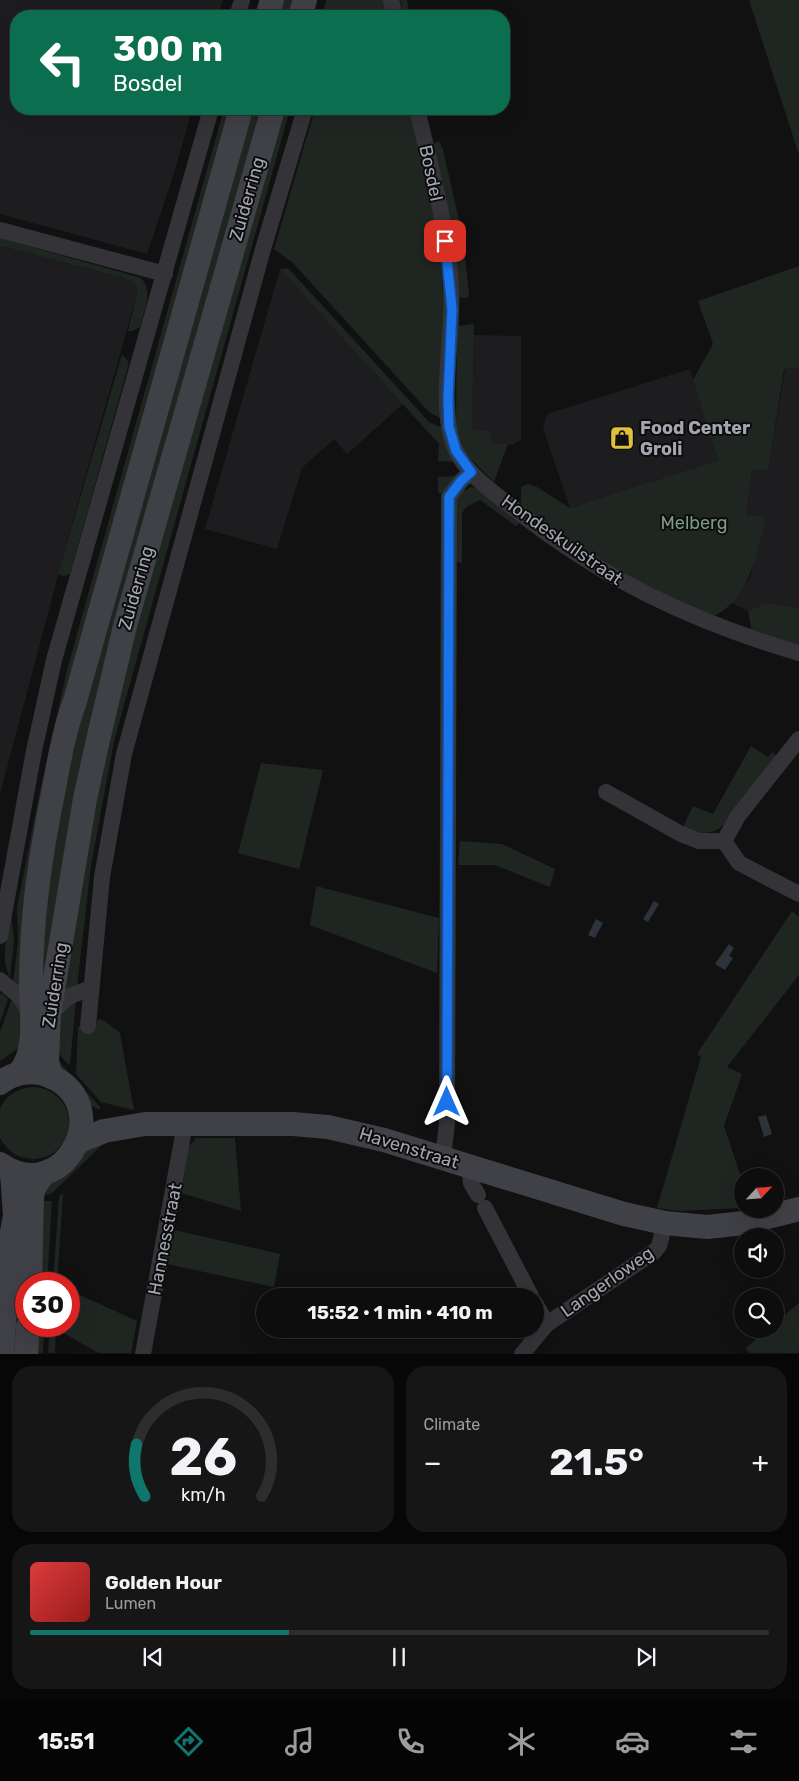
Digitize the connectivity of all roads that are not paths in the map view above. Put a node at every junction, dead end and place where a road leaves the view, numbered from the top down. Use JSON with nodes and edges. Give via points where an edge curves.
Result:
{"nodes":[{"id":1,"x":209,"y":115,"type":"edge"},
{"id":2,"x":239,"y":115,"type":"edge"},
{"id":3,"x":271,"y":115,"type":"edge"},
{"id":4,"x":303,"y":115,"type":"edge"},
{"id":5,"x":419,"y":115,"type":"edge"},
{"id":6,"x":0,"y":230,"type":"edge"},
{"id":7,"x":164,"y":274,"type":"junction"},
{"id":8,"x":471,"y":472,"type":"junction"},
{"id":9,"x":799,"y":653,"type":"edge"},
{"id":10,"x":799,"y":739,"type":"edge"},
{"id":11,"x":606,"y":792,"type":"dead end"},
{"id":12,"x":724,"y":840,"type":"junction"},
{"id":13,"x":799,"y":894,"type":"edge"},
{"id":14,"x":0,"y":936,"type":"edge"},
{"id":15,"x":0,"y":980,"type":"edge"},
{"id":16,"x":91,"y":988,"type":"junction"},
{"id":17,"x":40,"y":1015,"type":"junction"},
{"id":18,"x":88,"y":1026,"type":"dead end"},
{"id":19,"x":51,"y":1077,"type":"junction"},
{"id":20,"x":10,"y":1078,"type":"edge"},
{"id":21,"x":80,"y":1110,"type":"junction"},
{"id":22,"x":145,"y":1124,"type":"junction"},
{"id":23,"x":185,"y":1124,"type":"junction"},
{"id":24,"x":79,"y":1140,"type":"junction"},
{"id":25,"x":442,"y":1158,"type":"junction"},
{"id":26,"x":469,"y":1167,"type":"junction"},
{"id":27,"x":6,"y":1168,"type":"edge"},
{"id":28,"x":44,"y":1173,"type":"junction"},
{"id":29,"x":799,"y":1208,"type":"edge"},
{"id":30,"x":665,"y":1223,"type":"junction"},
{"id":31,"x":30,"y":1272,"type":"edge"},
{"id":32,"x":527,"y":1288,"type":"edge"},
{"id":33,"x":544,"y":1318,"type":"edge"},
{"id":34,"x":548,"y":1324,"type":"junction"},
{"id":35,"x":27,"y":1337,"type":"edge"},
{"id":36,"x":2,"y":1354,"type":"edge"},
{"id":37,"x":26,"y":1354,"type":"edge"},
{"id":38,"x":143,"y":1354,"type":"edge"},
{"id":39,"x":522,"y":1354,"type":"edge"}],
"edges":[{"from":1,"to":7,"type":"street"},
{"from":2,"to":17,"type":"main road","name":"Zuiderring","via":[[64,730],[40,855],[33,928]]},
{"from":3,"to":17,"type":"main road","name":"Zuiderring","via":[[125,626]]},
{"from":4,"to":16,"type":"street","name":"Zuiderring","via":[[263,249],[124,754],[102,877]]},
{"from":5,"to":8,"type":"street","name":"Bosdel","via":[[451,284],[449,427],[456,451]]},
{"from":6,"to":7,"type":"street"},
{"from":7,"to":14,"type":"street","via":[[54,660]]},
{"from":8,"to":9,"type":"street","name":"Hondeskuilstraat","via":[[520,514],[622,583],[681,612]]},
{"from":8,"to":25,"type":"street","via":[[449,497],[447,1123]]},
{"from":10,"to":12,"type":"street","via":[[738,816]]},
{"from":11,"to":12,"type":"street","via":[[681,834],[699,841]]},
{"from":12,"to":13,"type":"street","via":[[740,863]]},
{"from":15,"to":17,"type":"street"},
{"from":16,"to":17,"type":"street","via":[[70,996]]},
{"from":16,"to":18,"type":"street","name":"Zuiderring"},
{"from":17,"to":19,"type":"main road","name":"Zuiderring"},
{"from":17,"to":20,"type":"main road","name":"Zuiderring","via":[[29,1058]]},
{"from":19,"to":20,"type":"main road","via":[[38,1073]]},
{"from":19,"to":21,"type":"main road","via":[[68,1089]]},
{"from":21,"to":22,"type":"main road","name":"Havenstraat"},
{"from":21,"to":24,"type":"main road","via":[[82,1128]]},
{"from":22,"to":23,"type":"main road","name":"Havenstraat"},
{"from":22,"to":24,"type":"main road","name":"Havenstraat","via":[[104,1130]]},
{"from":23,"to":25,"type":"main road","name":"Havenstraat","via":[[328,1127]]},
{"from":23,"to":38,"type":"street","name":"Hannesstraat"},
{"from":24,"to":28,"type":"main road","via":[[66,1160]]},
{"from":25,"to":26,"type":"main road","name":"Havenstraat"},
{"from":26,"to":30,"type":"main road","name":"Havenstraat","via":[[624,1214]]},
{"from":26,"to":32,"type":"street","via":[[471,1183]]},
{"from":27,"to":28,"type":"main road","via":[[32,1175]]},
{"from":27,"to":36,"type":"main road","via":[[15,1216],[10,1242]]},
{"from":28,"to":31,"type":"main road","via":[[32,1197]]},
{"from":29,"to":30,"type":"main road","via":[[744,1223],[707,1227]]},
{"from":30,"to":34,"type":"street","name":"Langerloweg","via":[[659,1246],[654,1252]]},
{"from":33,"to":34,"type":"street","name":"Langerloweg"},
{"from":34,"to":39,"type":"street","name":"Langerloweg"},
{"from":35,"to":37,"type":"main road"}]}
